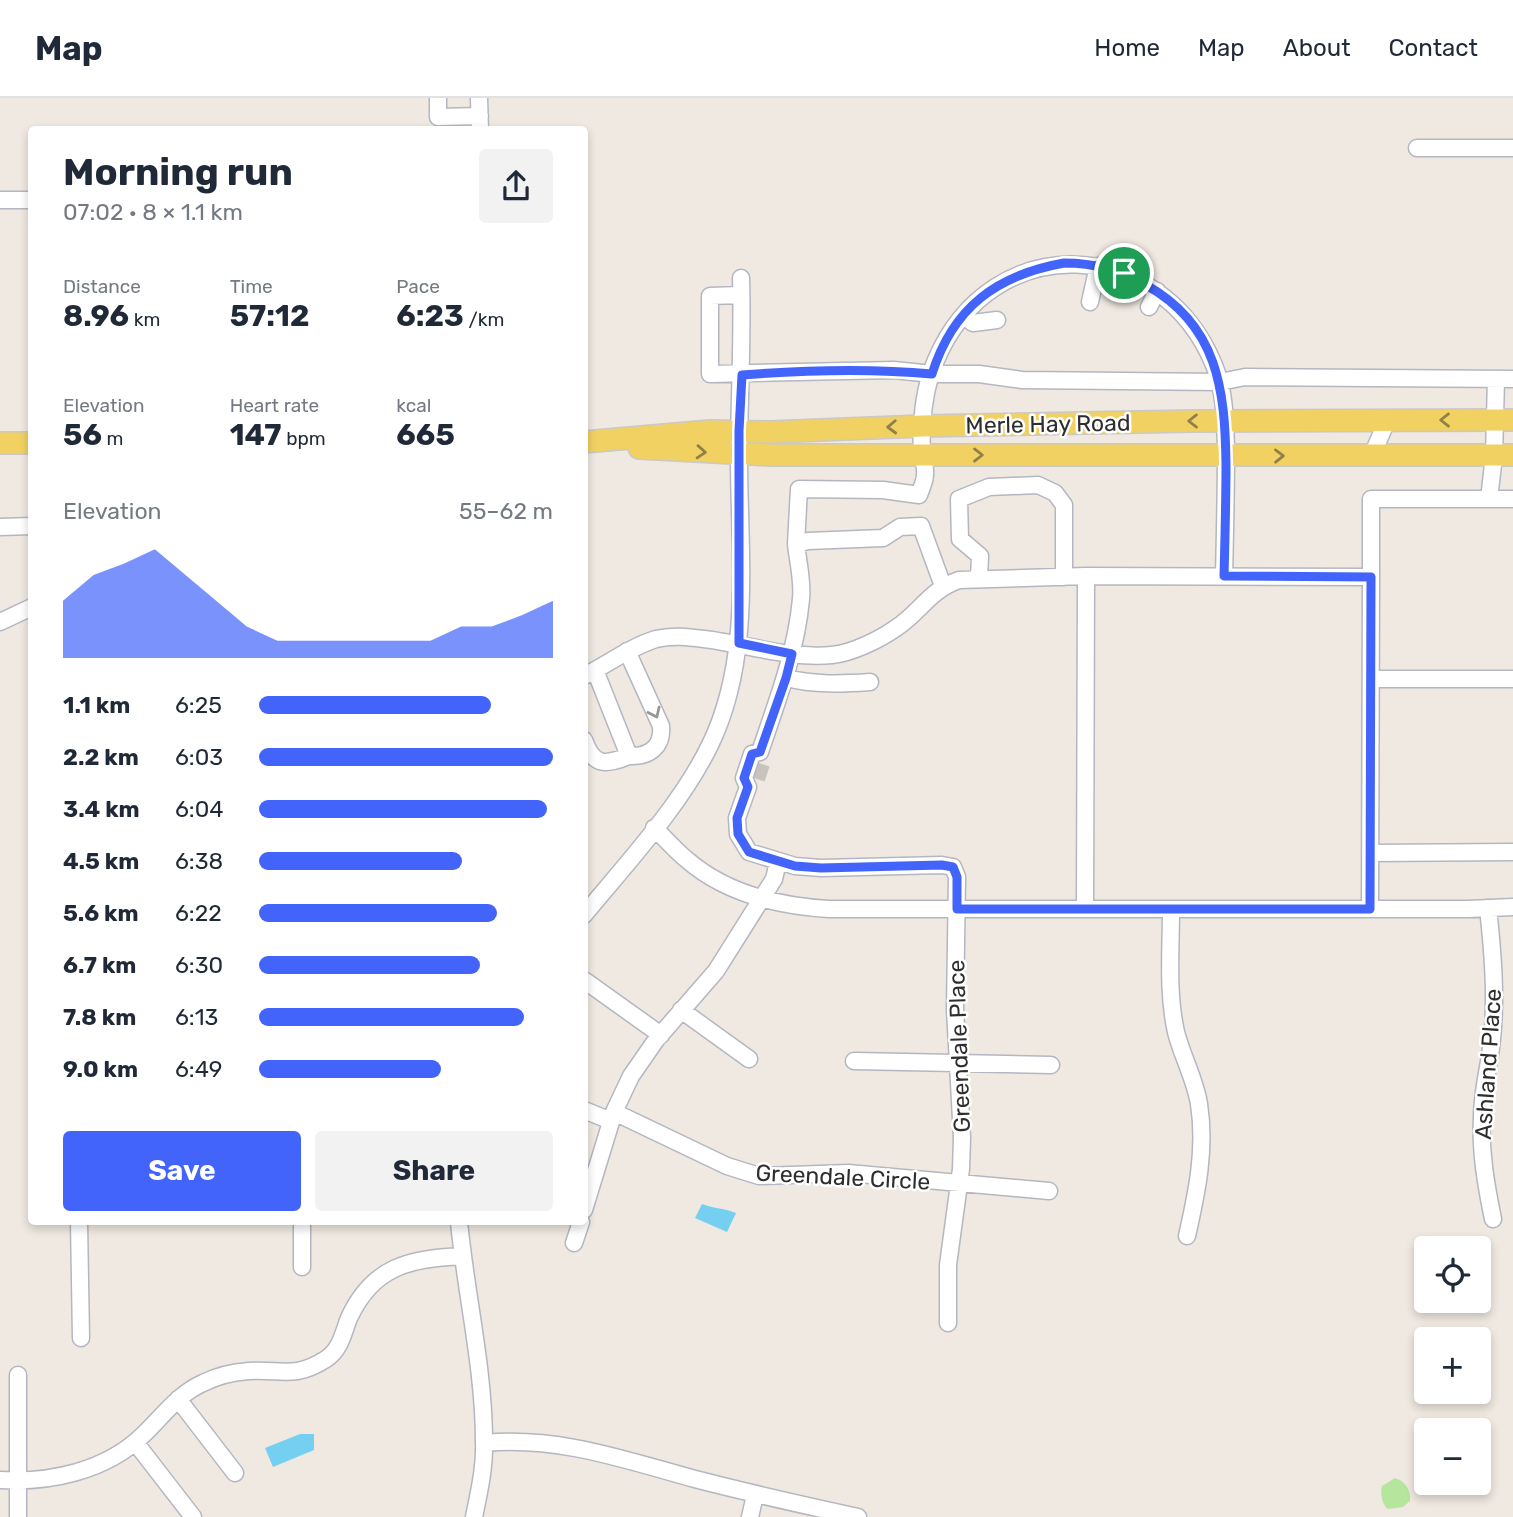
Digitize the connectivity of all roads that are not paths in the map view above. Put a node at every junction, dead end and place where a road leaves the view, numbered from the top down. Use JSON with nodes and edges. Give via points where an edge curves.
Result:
{"nodes":[{"id":1,"x":438,"y":98,"type":"edge"},
{"id":2,"x":479,"y":98,"type":"edge"},
{"id":3,"x":480,"y":123,"type":"edge"},
{"id":4,"x":1417,"y":148,"type":"dead end"},
{"id":5,"x":1513,"y":148,"type":"edge"},
{"id":6,"x":0,"y":200,"type":"edge"},
{"id":7,"x":28,"y":200,"type":"edge"},
{"id":8,"x":1098,"y":266,"type":"junction"},
{"id":9,"x":741,"y":278,"type":"dead end"},
{"id":10,"x":1157,"y":291,"type":"junction"},
{"id":11,"x":741,"y":295,"type":"junction"},
{"id":12,"x":1090,"y":302,"type":"dead end"},
{"id":13,"x":1149,"y":307,"type":"dead end"},
{"id":14,"x":963,"y":316,"type":"junction"},
{"id":15,"x":997,"y":320,"type":"dead end"},
{"id":16,"x":932,"y":374,"type":"junction"},
{"id":17,"x":742,"y":375,"type":"junction"},
{"id":18,"x":1496,"y":379,"type":"junction"},
{"id":19,"x":1513,"y":379,"type":"edge"},
{"id":20,"x":1220,"y":382,"type":"junction"},
{"id":21,"x":1504,"y":420,"type":"edge"},
{"id":22,"x":1225,"y":421,"type":"junction"},
{"id":23,"x":1387,"y":421,"type":"junction"},
{"id":24,"x":922,"y":426,"type":"junction"},
{"id":25,"x":739,"y":431,"type":"junction"},
{"id":26,"x":0,"y":443,"type":"edge"},
{"id":27,"x":28,"y":443,"type":"edge"},
{"id":28,"x":588,"y":443,"type":"edge"},
{"id":29,"x":588,"y":443,"type":"edge"},
{"id":30,"x":739,"y":454,"type":"junction"},
{"id":31,"x":922,"y":455,"type":"junction"},
{"id":32,"x":1372,"y":455,"type":"junction"},
{"id":33,"x":1226,"y":456,"type":"junction"},
{"id":34,"x":1504,"y":456,"type":"edge"},
{"id":35,"x":919,"y":495,"type":"junction"},
{"id":36,"x":1489,"y":499,"type":"junction"},
{"id":37,"x":1513,"y":499,"type":"edge"},
{"id":38,"x":28,"y":526,"type":"edge"},
{"id":39,"x":921,"y":526,"type":"junction"},
{"id":40,"x":0,"y":527,"type":"edge"},
{"id":41,"x":796,"y":544,"type":"junction"},
{"id":42,"x":1086,"y":576,"type":"junction"},
{"id":43,"x":1224,"y":576,"type":"junction"},
{"id":44,"x":1064,"y":577,"type":"junction"},
{"id":45,"x":1371,"y":577,"type":"junction"},
{"id":46,"x":979,"y":579,"type":"junction"},
{"id":47,"x":943,"y":586,"type":"junction"},
{"id":48,"x":28,"y":609,"type":"edge"},
{"id":49,"x":0,"y":622,"type":"edge"},
{"id":50,"x":739,"y":643,"type":"junction"},
{"id":51,"x":859,"y":647,"type":"junction"},
{"id":52,"x":627,"y":651,"type":"junction"},
{"id":53,"x":792,"y":654,"type":"junction"},
{"id":54,"x":863,"y":664,"type":"dead end"},
{"id":55,"x":590,"y":673,"type":"edge"},
{"id":56,"x":786,"y":678,"type":"junction"},
{"id":57,"x":1371,"y":679,"type":"junction"},
{"id":58,"x":1513,"y":679,"type":"edge"},
{"id":59,"x":870,"y":682,"type":"dead end"},
{"id":60,"x":588,"y":750,"type":"edge"},
{"id":61,"x":629,"y":755,"type":"junction"},
{"id":62,"x":654,"y":828,"type":"junction"},
{"id":63,"x":1513,"y":852,"type":"edge"},
{"id":64,"x":1370,"y":853,"type":"junction"},
{"id":65,"x":778,"y":862,"type":"junction"},
{"id":66,"x":761,"y":899,"type":"junction"},
{"id":67,"x":1513,"y":907,"type":"edge"},
{"id":68,"x":1488,"y":908,"type":"junction"},
{"id":69,"x":957,"y":909,"type":"junction"},
{"id":70,"x":1085,"y":909,"type":"junction"},
{"id":71,"x":1171,"y":909,"type":"junction"},
{"id":72,"x":1370,"y":909,"type":"junction"},
{"id":73,"x":588,"y":910,"type":"edge"},
{"id":74,"x":588,"y":983,"type":"edge"},
{"id":75,"x":681,"y":1010,"type":"junction"},
{"id":76,"x":660,"y":1035,"type":"junction"},
{"id":77,"x":749,"y":1059,"type":"dead end"},
{"id":78,"x":854,"y":1061,"type":"dead end"},
{"id":79,"x":956,"y":1065,"type":"junction"},
{"id":80,"x":1051,"y":1065,"type":"dead end"},
{"id":81,"x":588,"y":1111,"type":"edge"},
{"id":82,"x":613,"y":1117,"type":"junction"},
{"id":83,"x":959,"y":1183,"type":"junction"},
{"id":84,"x":1049,"y":1191,"type":"dead end"},
{"id":85,"x":588,"y":1197,"type":"edge"},
{"id":86,"x":1493,"y":1219,"type":"dead end"},
{"id":87,"x":79,"y":1225,"type":"edge"},
{"id":88,"x":302,"y":1225,"type":"edge"},
{"id":89,"x":459,"y":1225,"type":"edge"},
{"id":90,"x":580,"y":1225,"type":"edge"},
{"id":91,"x":1187,"y":1236,"type":"dead end"},
{"id":92,"x":574,"y":1243,"type":"dead end"},
{"id":93,"x":462,"y":1256,"type":"junction"},
{"id":94,"x":302,"y":1267,"type":"dead end"},
{"id":95,"x":948,"y":1323,"type":"dead end"},
{"id":96,"x":81,"y":1338,"type":"dead end"},
{"id":97,"x":18,"y":1375,"type":"dead end"},
{"id":98,"x":178,"y":1399,"type":"junction"},
{"id":99,"x":135,"y":1442,"type":"junction"},
{"id":100,"x":484,"y":1443,"type":"junction"},
{"id":101,"x":234,"y":1473,"type":"dead end"},
{"id":102,"x":0,"y":1480,"type":"edge"},
{"id":103,"x":18,"y":1481,"type":"junction"},
{"id":104,"x":755,"y":1495,"type":"junction"},
{"id":105,"x":21,"y":1515,"type":"edge"},
{"id":106,"x":193,"y":1517,"type":"edge"},
{"id":107,"x":474,"y":1517,"type":"edge"},
{"id":108,"x":750,"y":1517,"type":"edge"},
{"id":109,"x":858,"y":1517,"type":"edge"}],
"edges":[{"from":1,"to":3,"type":"street","via":[[438,117]]},
{"from":2,"to":3,"type":"street"},
{"from":4,"to":5,"type":"street"},
{"from":6,"to":7,"type":"street"},
{"from":8,"to":10,"type":"street","via":[[1124,273]]},
{"from":8,"to":12,"type":"street"},
{"from":8,"to":14,"type":"street","via":[[1064,263],[1021,273],[995,287]]},
{"from":9,"to":11,"type":"street"},
{"from":10,"to":13,"type":"street"},
{"from":10,"to":20,"type":"street","via":[[1180,310],[1200,336]]},
{"from":11,"to":17,"type":"street"},
{"from":11,"to":17,"type":"street","via":[[710,296],[710,374]]},
{"from":14,"to":15,"type":"street","via":[[974,323]]},
{"from":14,"to":16,"type":"street","via":[[936,359]]},
{"from":16,"to":17,"type":"street","via":[[894,370]]},
{"from":16,"to":20,"type":"street"},
{"from":16,"to":24,"type":"street","via":[[924,397]]},
{"from":17,"to":25,"type":"street"},
{"from":18,"to":19,"type":"street"},
{"from":18,"to":20,"type":"street","via":[[1245,377]]},
{"from":18,"to":21,"type":"street"},
{"from":20,"to":22,"type":"street"},
{"from":21,"to":23,"type":"main road","name":"Merle Hay Road","one_way":true},
{"from":21,"to":34,"type":"street"},
{"from":22,"to":23,"type":"main road","name":"Merle Hay Road"},
{"from":22,"to":24,"type":"main road","name":"Merle Hay Road","one_way":true},
{"from":22,"to":33,"type":"street"},
{"from":23,"to":32,"type":"street"},
{"from":24,"to":25,"type":"main road","name":"Merle Hay Road","one_way":true},
{"from":24,"to":31,"type":"street"},
{"from":25,"to":28,"type":"main road","name":"Merle Hay Road"},
{"from":25,"to":30,"type":"street"},
{"from":26,"to":27,"type":"main road"},
{"from":29,"to":30,"type":"main road","name":"Merle Hay Road","one_way":true},
{"from":30,"to":31,"type":"main road","name":"Merle Hay Road"},
{"from":30,"to":50,"type":"street"},
{"from":31,"to":33,"type":"main road","name":"Merle Hay Road","one_way":true},
{"from":31,"to":35,"type":"street","via":[[926,473]]},
{"from":33,"to":32,"type":"main road","name":"Merle Hay Road","one_way":true},
{"from":32,"to":34,"type":"main road","name":"Merle Hay Road"},
{"from":33,"to":43,"type":"street"},
{"from":34,"to":36,"type":"street"},
{"from":35,"to":39,"type":"street"},
{"from":35,"to":41,"type":"street","via":[[799,489]]},
{"from":36,"to":37,"type":"street"},
{"from":36,"to":45,"type":"street","via":[[1371,499]]},
{"from":38,"to":40,"type":"street"},
{"from":39,"to":41,"type":"street","via":[[900,527],[883,538]]},
{"from":39,"to":47,"type":"street"},
{"from":41,"to":53,"type":"street","via":[[802,597]]},
{"from":42,"to":43,"type":"street"},
{"from":42,"to":44,"type":"street"},
{"from":42,"to":70,"type":"street"},
{"from":43,"to":45,"type":"street"},
{"from":44,"to":46,"type":"street"},
{"from":44,"to":46,"type":"street","via":[[1064,505],[1055,493],[1026,485],[989,486],[959,499],[960,539],[980,556]]},
{"from":45,"to":57,"type":"street"},
{"from":46,"to":47,"type":"street"},
{"from":47,"to":51,"type":"street","via":[[897,628]]},
{"from":48,"to":49,"type":"street"},
{"from":50,"to":52,"type":"street","via":[[680,636]]},
{"from":50,"to":53,"type":"street"},
{"from":50,"to":62,"type":"street","via":[[732,684],[711,745]]},
{"from":51,"to":53,"type":"street","via":[[833,654]]},
{"from":51,"to":54,"type":"street"},
{"from":52,"to":55,"type":"street"},
{"from":52,"to":61,"type":"street","one_way":true,"via":[[662,736],[643,757]]},
{"from":53,"to":56,"type":"street"},
{"from":55,"to":61,"type":"street"},
{"from":56,"to":59,"type":"street","via":[[810,684]]},
{"from":56,"to":65,"type":"street","via":[[737,817],[738,834],[749,852]]},
{"from":57,"to":58,"type":"street"},
{"from":57,"to":64,"type":"street"},
{"from":60,"to":61,"type":"street","via":[[598,761],[610,763]]},
{"from":62,"to":66,"type":"street","via":[[687,860],[725,886]]},
{"from":62,"to":73,"type":"street"},
{"from":63,"to":64,"type":"street"},
{"from":64,"to":72,"type":"street"},
{"from":65,"to":66,"type":"street"},
{"from":65,"to":69,"type":"street","name":"Greendale Place","via":[[821,868],[953,867]]},
{"from":66,"to":69,"type":"street","via":[[829,909]]},
{"from":66,"to":75,"type":"street","via":[[716,971]]},
{"from":67,"to":68,"type":"street"},
{"from":68,"to":72,"type":"street"},
{"from":68,"to":86,"type":"street","name":"Ashland Place","via":[[1494,994],[1481,1118]]},
{"from":69,"to":70,"type":"street"},
{"from":69,"to":79,"type":"street","name":"Greendale Place"},
{"from":70,"to":71,"type":"street"},
{"from":71,"to":72,"type":"street"},
{"from":71,"to":91,"type":"street","via":[[1176,1032],[1199,1103],[1202,1149]]},
{"from":74,"to":76,"type":"street"},
{"from":75,"to":76,"type":"street"},
{"from":75,"to":77,"type":"street"},
{"from":76,"to":82,"type":"street","via":[[631,1076]]},
{"from":78,"to":79,"type":"street"},
{"from":79,"to":80,"type":"street"},
{"from":79,"to":83,"type":"street","name":"Greendale Place","via":[[962,1138]]},
{"from":81,"to":82,"type":"street","name":"Greendale Circle"},
{"from":82,"to":83,"type":"street","name":"Greendale Circle","via":[[759,1176],[848,1173]]},
{"from":82,"to":85,"type":"street"},
{"from":83,"to":84,"type":"street"},
{"from":83,"to":95,"type":"street","name":"Greendale Place","via":[[948,1265]]},
{"from":87,"to":96,"type":"street"},
{"from":88,"to":94,"type":"street"},
{"from":89,"to":93,"type":"street"},
{"from":90,"to":92,"type":"street"},
{"from":93,"to":98,"type":"street","via":[[407,1262],[382,1275],[361,1295],[330,1356],[308,1370],[227,1374]]},
{"from":93,"to":100,"type":"street","via":[[474,1322]]},
{"from":97,"to":103,"type":"street"},
{"from":98,"to":99,"type":"street"},
{"from":98,"to":101,"type":"street"},
{"from":99,"to":103,"type":"street","via":[[102,1463],[70,1474]]},
{"from":99,"to":106,"type":"street"},
{"from":100,"to":104,"type":"street","via":[[537,1441],[571,1446]]},
{"from":100,"to":107,"type":"street"},
{"from":102,"to":103,"type":"street"},
{"from":103,"to":105,"type":"street"},
{"from":104,"to":108,"type":"street"},
{"from":104,"to":109,"type":"street"}]}
